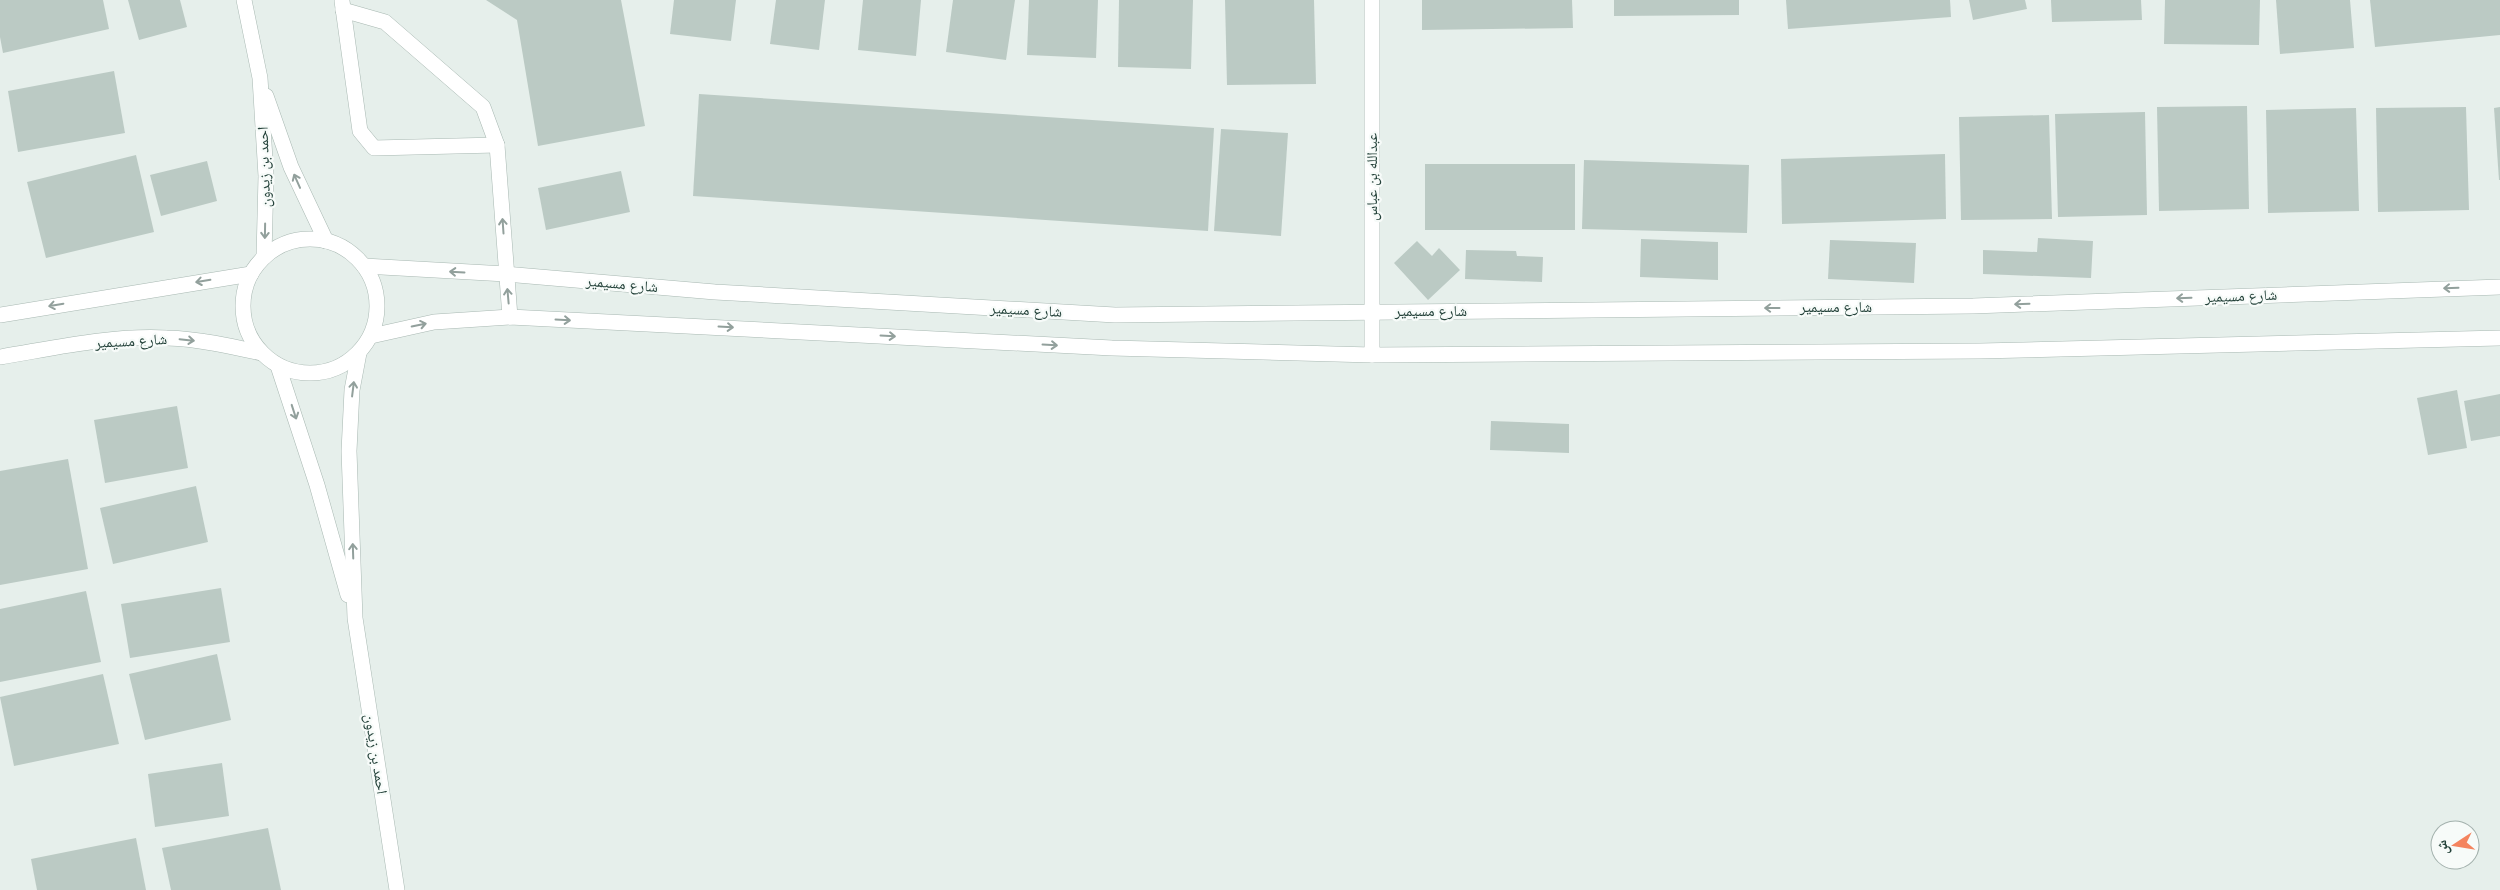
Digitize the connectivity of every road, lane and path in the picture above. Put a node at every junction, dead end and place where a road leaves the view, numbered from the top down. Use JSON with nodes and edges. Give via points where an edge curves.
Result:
{"nodes":[{"id":1,"x":244,"y":0,"type":"edge"},
{"id":2,"x":1372,"y":0,"type":"edge"},
{"id":3,"x":342,"y":5,"type":"edge"},
{"id":4,"x":260,"y":78,"type":"junction"},
{"id":5,"x":497,"y":145,"type":"junction"},
{"id":6,"x":326,"y":240,"type":"junction"},
{"id":7,"x":264,"y":257,"type":"junction"},
{"id":8,"x":364,"y":266,"type":"junction"},
{"id":9,"x":251,"y":274,"type":"junction"},
{"id":10,"x":506,"y":274,"type":"junction"},
{"id":11,"x":2500,"y":287,"type":"edge"},
{"id":12,"x":1372,"y":311,"type":"junction"},
{"id":13,"x":0,"y":315,"type":"edge"},
{"id":14,"x":510,"y":317,"type":"junction"},
{"id":15,"x":371,"y":336,"type":"junction"},
{"id":16,"x":2500,"y":338,"type":"edge"},
{"id":17,"x":261,"y":353,"type":"junction"},
{"id":18,"x":359,"y":353,"type":"junction"},
{"id":19,"x":1372,"y":355,"type":"junction"},
{"id":20,"x":0,"y":358,"type":"edge"},
{"id":21,"x":278,"y":366,"type":"junction"},
{"id":22,"x":355,"y":618,"type":"junction"},
{"id":23,"x":397,"y":890,"type":"edge"}],
"edges":[{"from":1,"to":4,"type":"street","name":"احمد بن زيدون"},
{"from":2,"to":12,"type":"street","name":"عبدالله بن عباس"},
{"from":3,"to":5,"type":"street","via":[[385,22],[483,107]]},
{"from":3,"to":5,"type":"street","via":[[360,131],[374,148]]},
{"from":6,"to":4,"type":"street","name":"احمد بن زيدون","one_way":true,"via":[[291,167]]},
{"from":4,"to":7,"type":"street","name":"احمد بن زيدون","one_way":true,"via":[[266,176]]},
{"from":10,"to":5,"type":"street","one_way":true},
{"from":6,"to":7,"type":"street","via":[[304,239],[282,244]]},
{"from":6,"to":8,"type":"street","via":[[347,250]]},
{"from":7,"to":9,"type":"street"},
{"from":10,"to":8,"type":"street","name":"شارع مسيمير","one_way":true},
{"from":8,"to":15,"type":"street","via":[[374,288],[377,312]]},
{"from":9,"to":13,"type":"street","one_way":true},
{"from":9,"to":17,"type":"street","via":[[244,294],[243,315],[249,335]]},
{"from":10,"to":12,"type":"street","name":"شارع مسيمير","via":[[714,292],[1115,315]]},
{"from":14,"to":10,"type":"street","one_way":true},
{"from":11,"to":12,"type":"street","name":"شارع مسيمير","one_way":true,"via":[[1973,306]]},
{"from":12,"to":19,"type":"street","name":"عبدالله بن عباس"},
{"from":15,"to":14,"type":"street","one_way":true,"via":[[434,322]]},
{"from":14,"to":19,"type":"street","one_way":true,"via":[[1112,348]]},
{"from":15,"to":18,"type":"street"},
{"from":16,"to":19,"type":"street","via":[[1980,351]]},
{"from":20,"to":17,"type":"street","name":"شارع مسيمير","one_way":true,"via":[[104,340],[166,338]]},
{"from":17,"to":21,"type":"street"},
{"from":18,"to":21,"type":"street","via":[[342,366],[321,373],[299,373]]},
{"from":22,"to":18,"type":"street","name":"احمد بن زيدون","one_way":true,"via":[[348,451],[352,390]]},
{"from":21,"to":22,"type":"street","name":"احمد بن زيدون","one_way":true},
{"from":22,"to":23,"type":"street","name":"احمد بن زيدون"}]}
